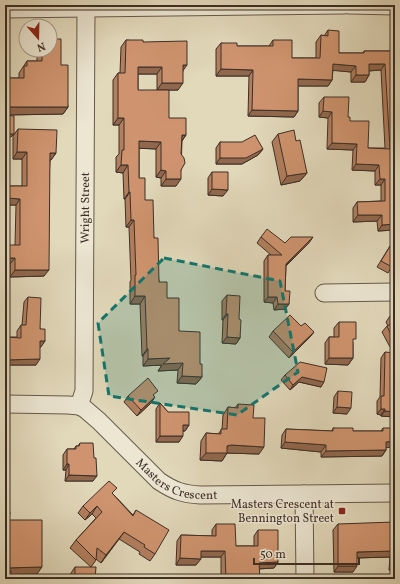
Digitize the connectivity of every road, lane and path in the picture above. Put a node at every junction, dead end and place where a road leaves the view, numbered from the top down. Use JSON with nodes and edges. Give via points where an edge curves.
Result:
{"nodes":[{"id":1,"x":344,"y":5,"type":"edge"},
{"id":2,"x":349,"y":5,"type":"edge"},
{"id":3,"x":395,"y":6,"type":"edge"},
{"id":4,"x":5,"y":8,"type":"edge"},
{"id":5,"x":86,"y":9,"type":"junction"},
{"id":6,"x":395,"y":292,"type":"edge"},
{"id":7,"x":324,"y":293,"type":"dead end"},
{"id":8,"x":5,"y":404,"type":"edge"},
{"id":9,"x":79,"y":406,"type":"junction"},
{"id":10,"x":395,"y":493,"type":"edge"},
{"id":11,"x":304,"y":494,"type":"junction"},
{"id":12,"x":305,"y":579,"type":"edge"}],
"edges":[{"from":1,"to":5,"type":"street"},
{"from":2,"to":3,"type":"street"},
{"from":4,"to":5,"type":"street"},
{"from":5,"to":9,"type":"street","name":"Wright Street","via":[[84,391]]},
{"from":6,"to":7,"type":"street"},
{"from":8,"to":9,"type":"street"},
{"from":9,"to":11,"type":"street","name":"Masters Crescent","via":[[92,414],[159,480],[184,494]]},
{"from":10,"to":11,"type":"street","name":"Masters Crescent"},
{"from":11,"to":12,"type":"street"}]}
